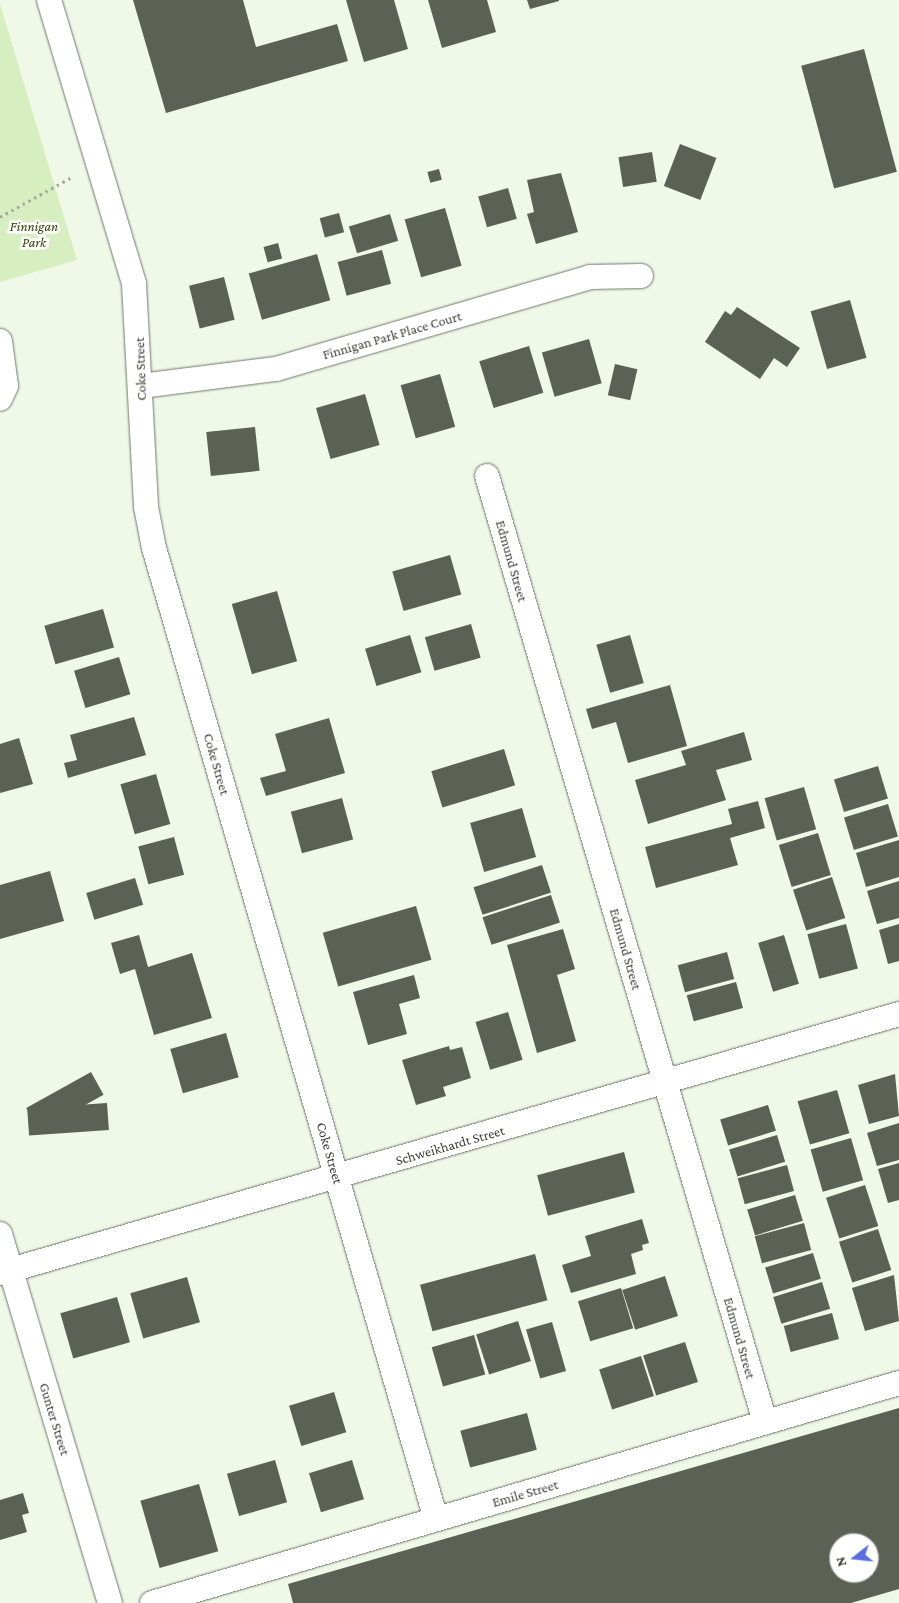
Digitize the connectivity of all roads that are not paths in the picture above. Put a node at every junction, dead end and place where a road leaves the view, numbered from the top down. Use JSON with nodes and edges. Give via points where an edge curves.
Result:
{"nodes":[{"id":1,"x":49,"y":0,"type":"edge"},
{"id":2,"x":641,"y":276,"type":"dead end"},
{"id":3,"x":0,"y":341,"type":"edge"},
{"id":4,"x":141,"y":386,"type":"junction"},
{"id":5,"x":0,"y":399,"type":"edge"},
{"id":6,"x":487,"y":476,"type":"dead end"},
{"id":7,"x":899,"y":1014,"type":"edge"},
{"id":8,"x":666,"y":1084,"type":"junction"},
{"id":9,"x":337,"y":1178,"type":"junction"},
{"id":10,"x":0,"y":1234,"type":"edge"},
{"id":11,"x":5,"y":1272,"type":"edge"},
{"id":12,"x":899,"y":1383,"type":"edge"},
{"id":13,"x":765,"y":1422,"type":"junction"},
{"id":14,"x":436,"y":1519,"type":"junction"},
{"id":15,"x":110,"y":1603,"type":"edge"},
{"id":16,"x":152,"y":1603,"type":"edge"}],
"edges":[{"from":1,"to":4,"type":"street","name":"Coke Street","via":[[134,284]]},
{"from":2,"to":4,"type":"street","name":"Finnigan Park Place Court","via":[[590,277],[276,369]]},
{"from":3,"to":5,"type":"street","via":[[6,386]]},
{"from":4,"to":9,"type":"street","name":"Coke Street","via":[[146,507],[154,548]]},
{"from":6,"to":8,"type":"street","name":"Edmund Street"},
{"from":7,"to":8,"type":"street","name":"Schweikhardt Street"},
{"from":8,"to":9,"type":"street","name":"Schweikhardt Street"},
{"from":8,"to":13,"type":"street","name":"Edmund Street"},
{"from":9,"to":11,"type":"street","name":"Schweikhardt Street"},
{"from":9,"to":14,"type":"street","name":"Coke Street"},
{"from":10,"to":11,"type":"street","name":"Gunter Street"},
{"from":11,"to":15,"type":"street","name":"Gunter Street"},
{"from":12,"to":13,"type":"street","name":"Emile Street"},
{"from":13,"to":14,"type":"street","name":"Emile Street"},
{"from":14,"to":16,"type":"street","name":"Emile Street"}]}
